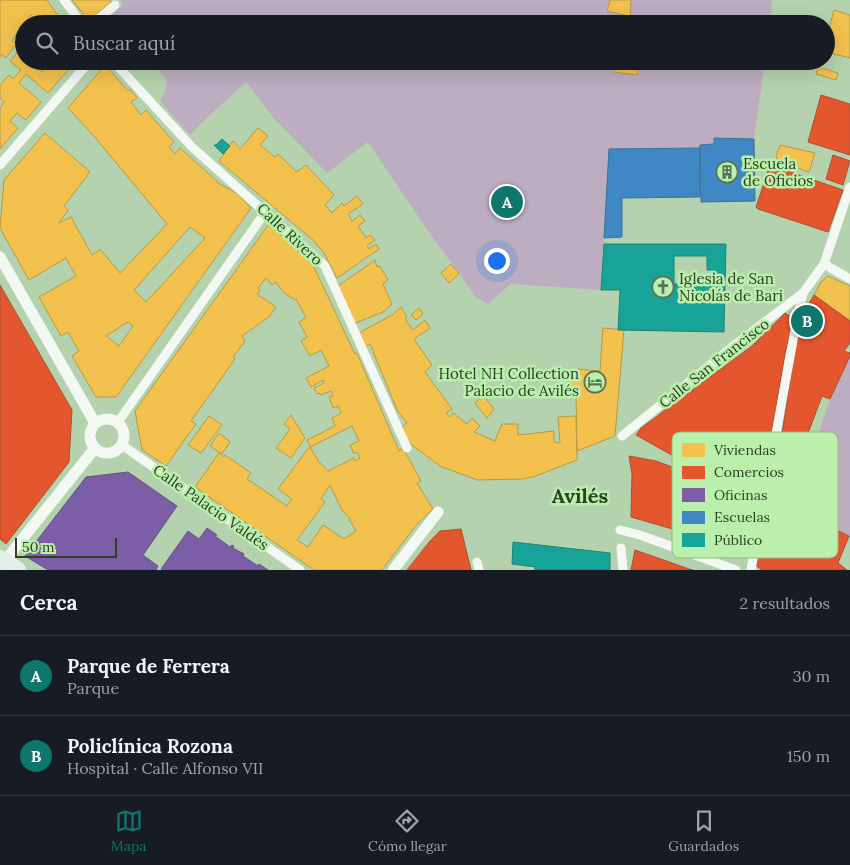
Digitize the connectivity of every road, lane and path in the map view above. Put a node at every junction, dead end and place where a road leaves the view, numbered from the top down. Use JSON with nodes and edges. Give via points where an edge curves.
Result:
{"nodes":[{"id":1,"x":64,"y":0,"type":"edge"},
{"id":2,"x":115,"y":5,"type":"dead end"},
{"id":3,"x":75,"y":15,"type":"edge"},
{"id":4,"x":103,"y":15,"type":"edge"},
{"id":5,"x":82,"y":70,"type":"edge"},
{"id":6,"x":121,"y":70,"type":"edge"},
{"id":7,"x":0,"y":165,"type":"edge"},
{"id":8,"x":850,"y":187,"type":"edge"},
{"id":9,"x":266,"y":211,"type":"junction"},
{"id":10,"x":0,"y":257,"type":"edge"},
{"id":11,"x":824,"y":264,"type":"junction"},
{"id":12,"x":850,"y":279,"type":"edge"},
{"id":13,"x":803,"y":293,"type":"junction"},
{"id":14,"x":118,"y":422,"type":"junction"},
{"id":15,"x":95,"y":423,"type":"junction"},
{"id":16,"x":776,"y":432,"type":"edge"},
{"id":17,"x":622,"y":436,"type":"dead end"},
{"id":18,"x":122,"y":444,"type":"junction"},
{"id":19,"x":95,"y":448,"type":"junction"},
{"id":20,"x":407,"y":448,"type":"dead end"},
{"id":21,"x":438,"y":512,"type":"dead end"},
{"id":22,"x":620,"y":530,"type":"dead end"},
{"id":23,"x":672,"y":547,"type":"edge"},
{"id":24,"x":622,"y":548,"type":"dead end"},
{"id":25,"x":703,"y":558,"type":"edge"},
{"id":26,"x":5,"y":565,"type":"edge"},
{"id":27,"x":300,"y":570,"type":"edge"},
{"id":28,"x":393,"y":570,"type":"edge"},
{"id":29,"x":623,"y":570,"type":"edge"},
{"id":30,"x":736,"y":570,"type":"edge"}],
"edges":[{"from":1,"to":3,"type":"street"},
{"from":2,"to":4,"type":"street"},
{"from":5,"to":7,"type":"street"},
{"from":6,"to":9,"type":"street","name":"Calle Rivero","via":[[192,146]]},
{"from":8,"to":11,"type":"street","name":"Calle San Francisco"},
{"from":9,"to":14,"type":"street"},
{"from":9,"to":20,"type":"street","name":"Calle Rivero","via":[[325,266]]},
{"from":10,"to":15,"type":"street"},
{"from":11,"to":12,"type":"street"},
{"from":11,"to":13,"type":"street","name":"Calle San Francisco"},
{"from":13,"to":16,"type":"street"},
{"from":13,"to":17,"type":"street","name":"Calle San Francisco"},
{"from":14,"to":15,"type":"street","via":[[109,418]]},
{"from":14,"to":18,"type":"street","via":[[124,432]]},
{"from":15,"to":19,"type":"street","via":[[90,433]]},
{"from":18,"to":19,"type":"street","via":[[112,452]]},
{"from":18,"to":27,"type":"street","name":"Calle Palacio Valdés"},
{"from":19,"to":26,"type":"street"},
{"from":21,"to":28,"type":"street"},
{"from":22,"to":23,"type":"street"},
{"from":24,"to":29,"type":"street"},
{"from":25,"to":30,"type":"street"}]}
